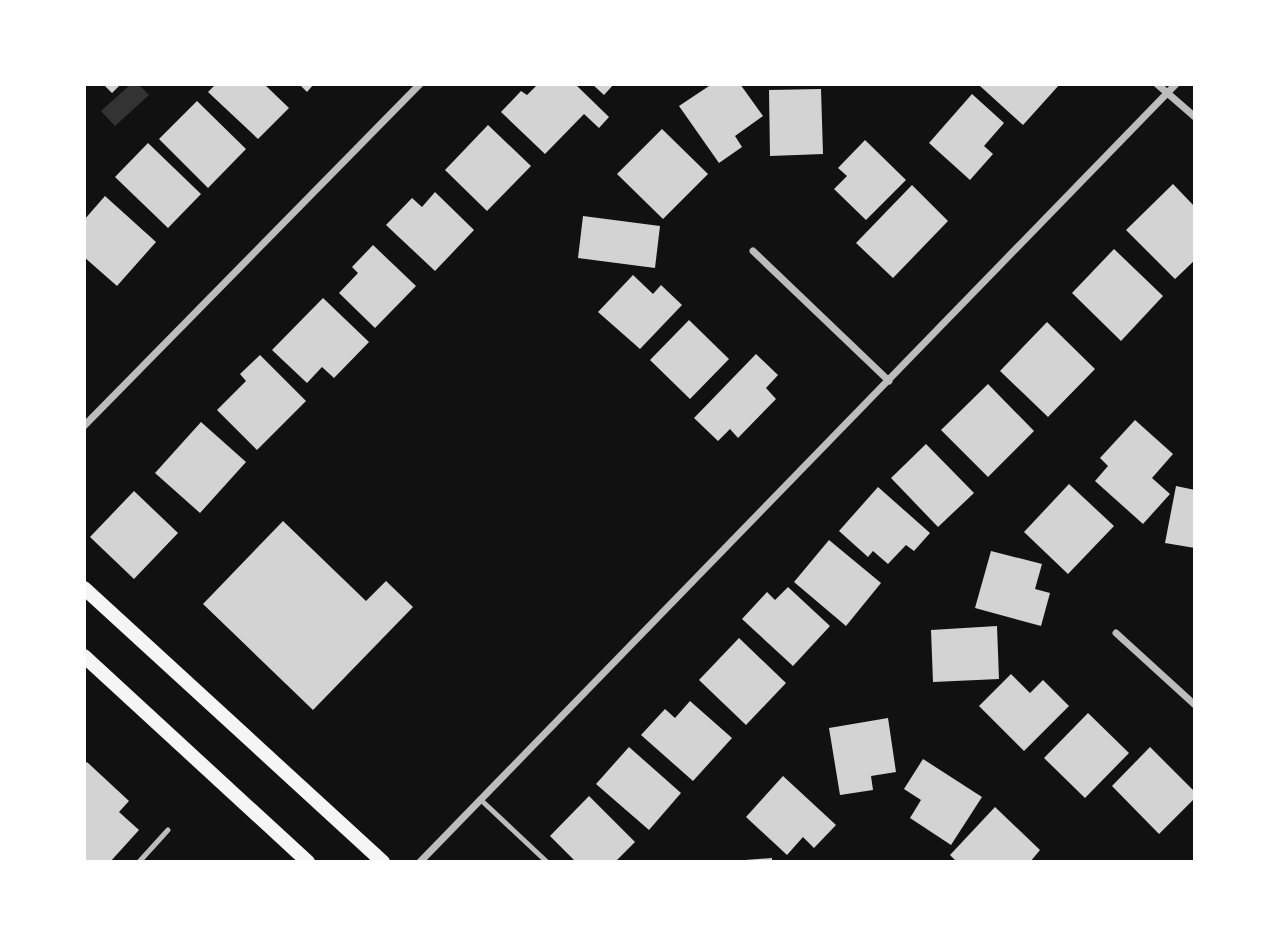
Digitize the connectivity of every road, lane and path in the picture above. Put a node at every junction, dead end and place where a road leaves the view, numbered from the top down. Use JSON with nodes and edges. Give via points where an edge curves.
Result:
{"nodes":[{"id":1,"x":420,"y":84,"type":"edge"},
{"id":2,"x":1157,"y":84,"type":"edge"},
{"id":3,"x":1176,"y":84,"type":"edge"},
{"id":4,"x":1167,"y":93,"type":"junction"},
{"id":5,"x":1195,"y":117,"type":"edge"},
{"id":6,"x":753,"y":251,"type":"dead end"},
{"id":7,"x":889,"y":381,"type":"junction"},
{"id":8,"x":84,"y":426,"type":"edge"},
{"id":9,"x":84,"y":588,"type":"edge"},
{"id":10,"x":1116,"y":633,"type":"dead end"},
{"id":11,"x":84,"y":656,"type":"edge"},
{"id":12,"x":1195,"y":705,"type":"edge"},
{"id":13,"x":481,"y":800,"type":"junction"},
{"id":14,"x":168,"y":830,"type":"dead end"},
{"id":15,"x":139,"y":862,"type":"edge"},
{"id":16,"x":308,"y":862,"type":"edge"},
{"id":17,"x":383,"y":862,"type":"edge"},
{"id":18,"x":421,"y":862,"type":"edge"},
{"id":19,"x":547,"y":862,"type":"edge"}],
"edges":[{"from":1,"to":8,"type":"street"},
{"from":2,"to":4,"type":"street"},
{"from":3,"to":4,"type":"street"},
{"from":4,"to":5,"type":"street"},
{"from":4,"to":7,"type":"street"},
{"from":6,"to":7,"type":"street"},
{"from":7,"to":13,"type":"street"},
{"from":9,"to":17,"type":"main road"},
{"from":10,"to":12,"type":"street"},
{"from":11,"to":16,"type":"main road"},
{"from":13,"to":18,"type":"street"},
{"from":13,"to":19,"type":"lane"},
{"from":14,"to":15,"type":"lane"}]}
